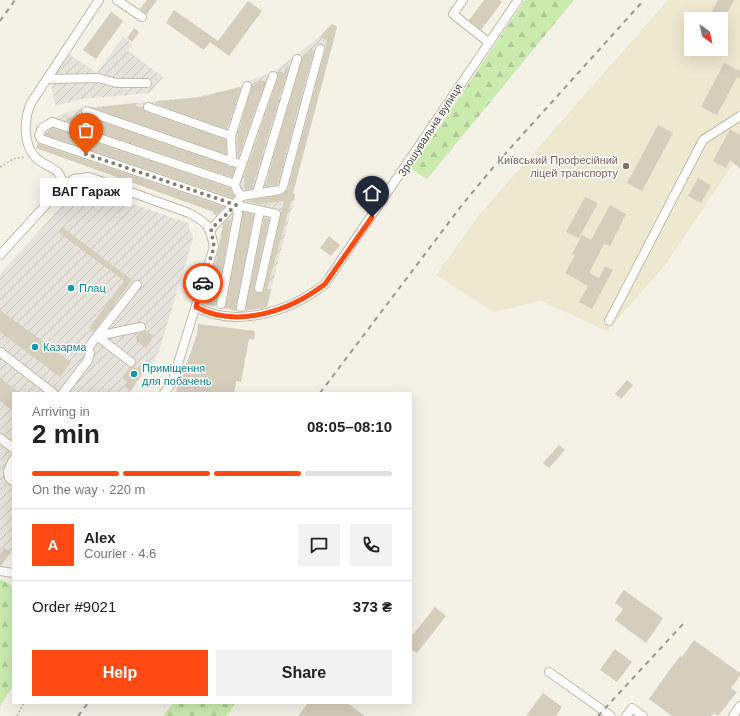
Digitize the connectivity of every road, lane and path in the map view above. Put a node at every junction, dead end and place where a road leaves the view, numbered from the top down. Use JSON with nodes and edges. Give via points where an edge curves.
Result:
{"nodes":[{"id":1,"x":99,"y":0,"type":"edge"},
{"id":2,"x":116,"y":0,"type":"edge"},
{"id":3,"x":463,"y":0,"type":"edge"},
{"id":4,"x":518,"y":0,"type":"edge"},
{"id":5,"x":142,"y":17,"type":"dead end"},
{"id":6,"x":488,"y":42,"type":"junction"},
{"id":7,"x":320,"y":49,"type":"dead end"},
{"id":8,"x":297,"y":59,"type":"dead end"},
{"id":9,"x":273,"y":76,"type":"dead end"},
{"id":10,"x":47,"y":79,"type":"junction"},
{"id":11,"x":147,"y":83,"type":"dead end"},
{"id":12,"x":247,"y":86,"type":"dead end"},
{"id":13,"x":148,"y":107,"type":"dead end"},
{"id":14,"x":86,"y":111,"type":"dead end"},
{"id":15,"x":740,"y":116,"type":"edge"},
{"id":16,"x":231,"y":136,"type":"junction"},
{"id":17,"x":35,"y":157,"type":"junction"},
{"id":18,"x":232,"y":162,"type":"junction"},
{"id":19,"x":242,"y":166,"type":"junction"},
{"id":20,"x":0,"y":167,"type":"edge"},
{"id":21,"x":235,"y":184,"type":"junction"},
{"id":22,"x":62,"y":186,"type":"junction"},
{"id":23,"x":257,"y":193,"type":"junction"},
{"id":24,"x":242,"y":196,"type":"junction"},
{"id":25,"x":236,"y":205,"type":"junction"},
{"id":26,"x":260,"y":210,"type":"junction"},
{"id":27,"x":211,"y":229,"type":"junction"},
{"id":28,"x":0,"y":255,"type":"edge"},
{"id":29,"x":137,"y":285,"type":"dead end"},
{"id":30,"x":259,"y":288,"type":"dead end"},
{"id":31,"x":221,"y":304,"type":"dead end"},
{"id":32,"x":196,"y":307,"type":"junction"},
{"id":33,"x":241,"y":307,"type":"dead end"},
{"id":34,"x":609,"y":320,"type":"dead end"},
{"id":35,"x":141,"y":327,"type":"dead end"},
{"id":36,"x":98,"y":336,"type":"junction"},
{"id":37,"x":0,"y":352,"type":"edge"},
{"id":38,"x":131,"y":362,"type":"dead end"},
{"id":39,"x":52,"y":392,"type":"edge"},
{"id":40,"x":64,"y":392,"type":"edge"},
{"id":41,"x":165,"y":392,"type":"edge"},
{"id":42,"x":0,"y":438,"type":"edge"},
{"id":43,"x":12,"y":447,"type":"edge"},
{"id":44,"x":12,"y":462,"type":"edge"},
{"id":45,"x":12,"y":480,"type":"edge"},
{"id":46,"x":0,"y":571,"type":"edge"},
{"id":47,"x":12,"y":573,"type":"edge"},
{"id":48,"x":548,"y":672,"type":"dead end"},
{"id":49,"x":23,"y":704,"type":"edge"},
{"id":50,"x":740,"y":706,"type":"edge"},
{"id":51,"x":17,"y":716,"type":"edge"},
{"id":52,"x":611,"y":716,"type":"edge"},
{"id":53,"x":626,"y":716,"type":"edge"},
{"id":54,"x":643,"y":716,"type":"edge"},
{"id":55,"x":733,"y":716,"type":"edge"}],
"edges":[{"from":1,"to":10,"type":"street"},
{"from":2,"to":5,"type":"street"},
{"from":3,"to":6,"type":"street","via":[[453,14]]},
{"from":4,"to":6,"type":"street","name":"Зрошувальна вулиця"},
{"from":6,"to":32,"type":"street","name":"Зрошувальна вулиця","via":[[325,284],[315,292],[287,305],[256,315],[217,316]]},
{"from":7,"to":23,"type":"street","via":[[284,187],[280,190]]},
{"from":8,"to":23,"type":"street"},
{"from":9,"to":19,"type":"street"},
{"from":10,"to":11,"type":"street","via":[[98,78],[117,83]]},
{"from":10,"to":17,"type":"street","via":[[26,115],[28,145]]},
{"from":12,"to":16,"type":"street"},
{"from":13,"to":16,"type":"street"},
{"from":14,"to":18,"type":"street"},
{"from":15,"to":34,"type":"street","via":[[703,140]]},
{"from":16,"to":18,"type":"street"},
{"from":17,"to":20,"type":"path","via":[[13,159]]},
{"from":17,"to":22,"type":"street","via":[[53,167],[61,175]]},
{"from":18,"to":19,"type":"street"},
{"from":19,"to":21,"type":"street"},
{"from":21,"to":24,"type":"street"},
{"from":21,"to":25,"type":"street","via":[[52,122],[42,128],[39,135],[41,139]]},
{"from":22,"to":27,"type":"street","via":[[74,179],[89,177],[189,213]]},
{"from":22,"to":28,"type":"street"},
{"from":23,"to":24,"type":"street"},
{"from":24,"to":25,"type":"street"},
{"from":25,"to":26,"type":"street"},
{"from":25,"to":27,"type":"street"},
{"from":25,"to":31,"type":"street","via":[[238,214]]},
{"from":26,"to":30,"type":"street","via":[[276,214]]},
{"from":26,"to":33,"type":"street"},
{"from":27,"to":32,"type":"street","via":[[214,247]]},
{"from":29,"to":36,"type":"street"},
{"from":32,"to":41,"type":"street","via":[[172,383]]},
{"from":35,"to":36,"type":"street"},
{"from":36,"to":38,"type":"street"},
{"from":36,"to":40,"type":"street","via":[[88,348],[88,360]]},
{"from":37,"to":39,"type":"street"},
{"from":42,"to":43,"type":"street"},
{"from":44,"to":45,"type":"street","via":[[8,471]]},
{"from":46,"to":47,"type":"street"},
{"from":48,"to":52,"type":"street"},
{"from":49,"to":51,"type":"path"},
{"from":50,"to":55,"type":"street"},
{"from":53,"to":54,"type":"street","via":[[632,708]]}]}
